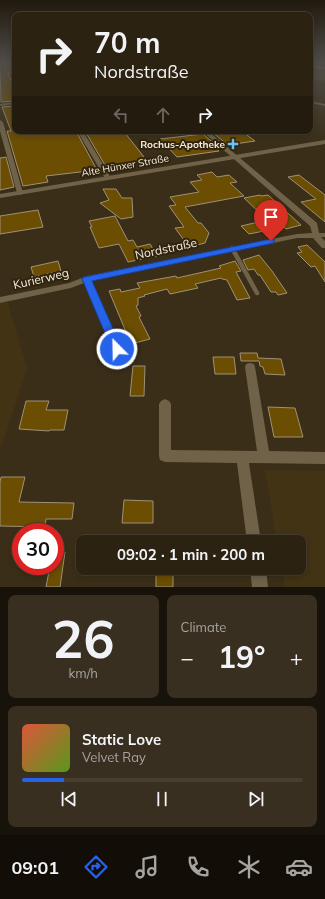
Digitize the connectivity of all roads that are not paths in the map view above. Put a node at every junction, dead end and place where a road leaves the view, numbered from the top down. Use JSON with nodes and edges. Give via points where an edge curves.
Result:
{"nodes":[{"id":1,"x":12,"y":103,"type":"edge"},
{"id":2,"x":313,"y":103,"type":"edge"},
{"id":3,"x":0,"y":105,"type":"edge"},
{"id":4,"x":325,"y":105,"type":"edge"},
{"id":5,"x":0,"y":122,"type":"edge"},
{"id":6,"x":82,"y":134,"type":"edge"},
{"id":7,"x":208,"y":134,"type":"edge"},
{"id":8,"x":325,"y":142,"type":"edge"},
{"id":9,"x":233,"y":157,"type":"junction"},
{"id":10,"x":108,"y":178,"type":"junction"},
{"id":11,"x":20,"y":193,"type":"junction"},
{"id":12,"x":0,"y":196,"type":"edge"},
{"id":13,"x":325,"y":230,"type":"edge"},
{"id":14,"x":316,"y":233,"type":"junction"},
{"id":15,"x":325,"y":235,"type":"edge"},
{"id":16,"x":325,"y":246,"type":"edge"},
{"id":17,"x":232,"y":248,"type":"junction"},
{"id":18,"x":87,"y":279,"type":"junction"},
{"id":19,"x":257,"y":293,"type":"dead end"},
{"id":20,"x":0,"y":300,"type":"edge"},
{"id":21,"x":117,"y":349,"type":"dead end"},
{"id":22,"x":250,"y":367,"type":"dead end"},
{"id":23,"x":165,"y":404,"type":"dead end"},
{"id":24,"x":242,"y":456,"type":"junction"},
{"id":25,"x":264,"y":457,"type":"junction"},
{"id":26,"x":325,"y":458,"type":"edge"},
{"id":27,"x":253,"y":535,"type":"edge"},
{"id":28,"x":259,"y":575,"type":"edge"},
{"id":29,"x":260,"y":587,"type":"edge"}],
"edges":[{"from":1,"to":3,"type":"street"},
{"from":2,"to":4,"type":"street"},
{"from":5,"to":11,"type":"street"},
{"from":6,"to":10,"type":"street"},
{"from":7,"to":9,"type":"street"},
{"from":8,"to":9,"type":"street","name":"Alte Hünxer Straße"},
{"from":9,"to":10,"type":"street","name":"Alte Hünxer Straße"},
{"from":9,"to":14,"type":"street","via":[[314,225]]},
{"from":10,"to":11,"type":"street","name":"Alte Hünxer Straße"},
{"from":11,"to":12,"type":"street","name":"Alte Hünxer Straße"},
{"from":13,"to":14,"type":"street","name":"Nordstraße"},
{"from":14,"to":15,"type":"street","name":"Nordstraße"},
{"from":14,"to":16,"type":"street"},
{"from":14,"to":17,"type":"street","name":"Nordstraße"},
{"from":17,"to":18,"type":"street","name":"Nordstraße"},
{"from":17,"to":19,"type":"lane"},
{"from":18,"to":20,"type":"street","name":"Kurierweg","via":[[71,285]]},
{"from":18,"to":21,"type":"street"},
{"from":22,"to":25,"type":"street"},
{"from":23,"to":24,"type":"street","via":[[165,456]]},
{"from":24,"to":25,"type":"street"},
{"from":24,"to":27,"type":"street"},
{"from":25,"to":26,"type":"street"},
{"from":28,"to":29,"type":"street"}]}
